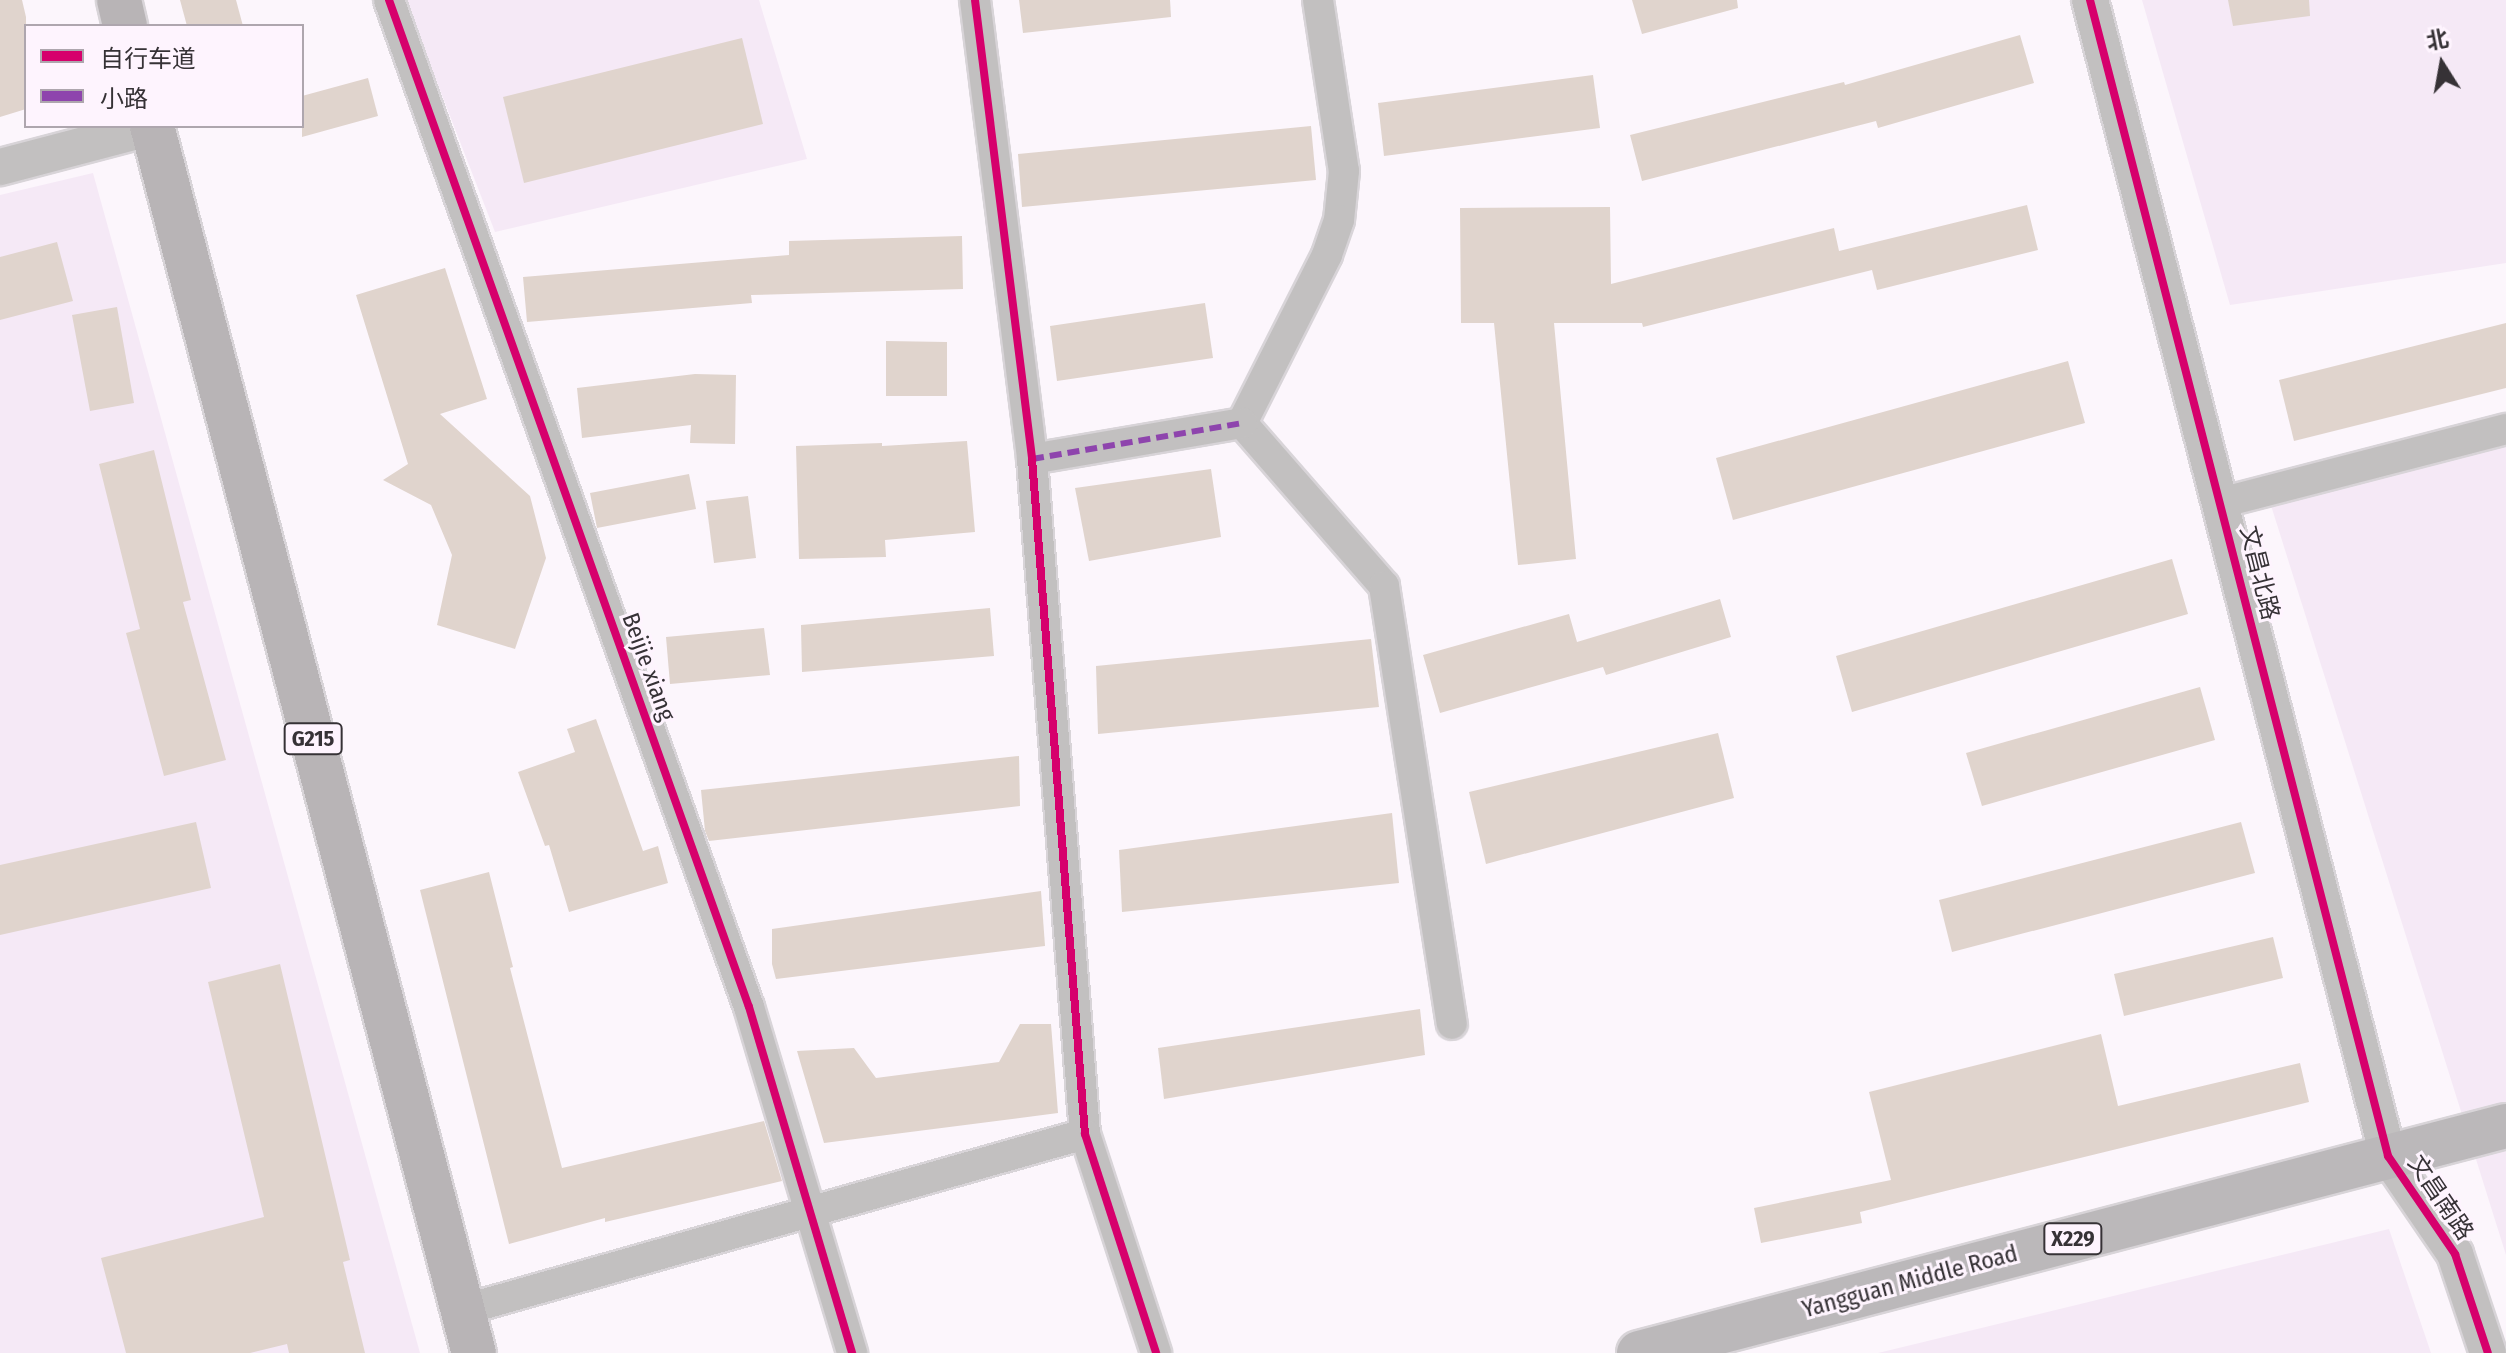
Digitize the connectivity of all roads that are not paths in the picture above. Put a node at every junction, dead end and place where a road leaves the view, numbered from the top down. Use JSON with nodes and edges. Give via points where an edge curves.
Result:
{"nodes":[{"id":1,"x":119,"y":0,"type":"edge"},
{"id":2,"x":389,"y":0,"type":"edge"},
{"id":3,"x":975,"y":0,"type":"edge"},
{"id":4,"x":1318,"y":0,"type":"edge"},
{"id":5,"x":2090,"y":0,"type":"edge"},
{"id":6,"x":125,"y":24,"type":"edge"},
{"id":7,"x":148,"y":128,"type":"edge"},
{"id":8,"x":152,"y":128,"type":"edge"},
{"id":9,"x":0,"y":167,"type":"edge"},
{"id":10,"x":1242,"y":423,"type":"junction"},
{"id":11,"x":2506,"y":429,"type":"edge"},
{"id":12,"x":1032,"y":459,"type":"junction"},
{"id":13,"x":2220,"y":503,"type":"junction"},
{"id":14,"x":1452,"y":1024,"type":"dead end"},
{"id":15,"x":2506,"y":1126,"type":"edge"},
{"id":16,"x":1085,"y":1134,"type":"junction"},
{"id":17,"x":2388,"y":1156,"type":"junction"},
{"id":18,"x":812,"y":1211,"type":"junction"},
{"id":19,"x":463,"y":1310,"type":"junction"},
{"id":20,"x":474,"y":1353,"type":"edge"},
{"id":21,"x":852,"y":1353,"type":"edge"},
{"id":22,"x":1156,"y":1353,"type":"edge"},
{"id":23,"x":1639,"y":1353,"type":"edge"},
{"id":24,"x":2488,"y":1353,"type":"edge"}],
"edges":[{"from":1,"to":6,"type":"highway"},
{"from":2,"to":18,"type":"street","name":"Beijie xiang","via":[[749,1007]]},
{"from":3,"to":12,"type":"street"},
{"from":4,"to":10,"type":"street","via":[[1344,171],[1339,220],[1327,255]]},
{"from":5,"to":13,"type":"street","name":"文昌北路"},
{"from":7,"to":9,"type":"street"},
{"from":8,"to":19,"type":"highway","number":"G215"},
{"from":10,"to":12,"type":"street"},
{"from":10,"to":14,"type":"street","via":[[1384,586]]},
{"from":11,"to":13,"type":"street"},
{"from":12,"to":16,"type":"street"},
{"from":13,"to":17,"type":"street","name":"文昌北路"},
{"from":15,"to":17,"type":"main road","name":"Yangguan Middle Road","number":"X229"},
{"from":16,"to":18,"type":"street"},
{"from":16,"to":22,"type":"street"},
{"from":17,"to":23,"type":"main road","name":"Yangguan Middle Road","number":"X229"},
{"from":17,"to":24,"type":"street","name":"文昌南路","via":[[2455,1254]]},
{"from":18,"to":19,"type":"street"},
{"from":18,"to":21,"type":"street","name":"Beijie xiang"},
{"from":19,"to":20,"type":"highway","number":"G215"}]}
